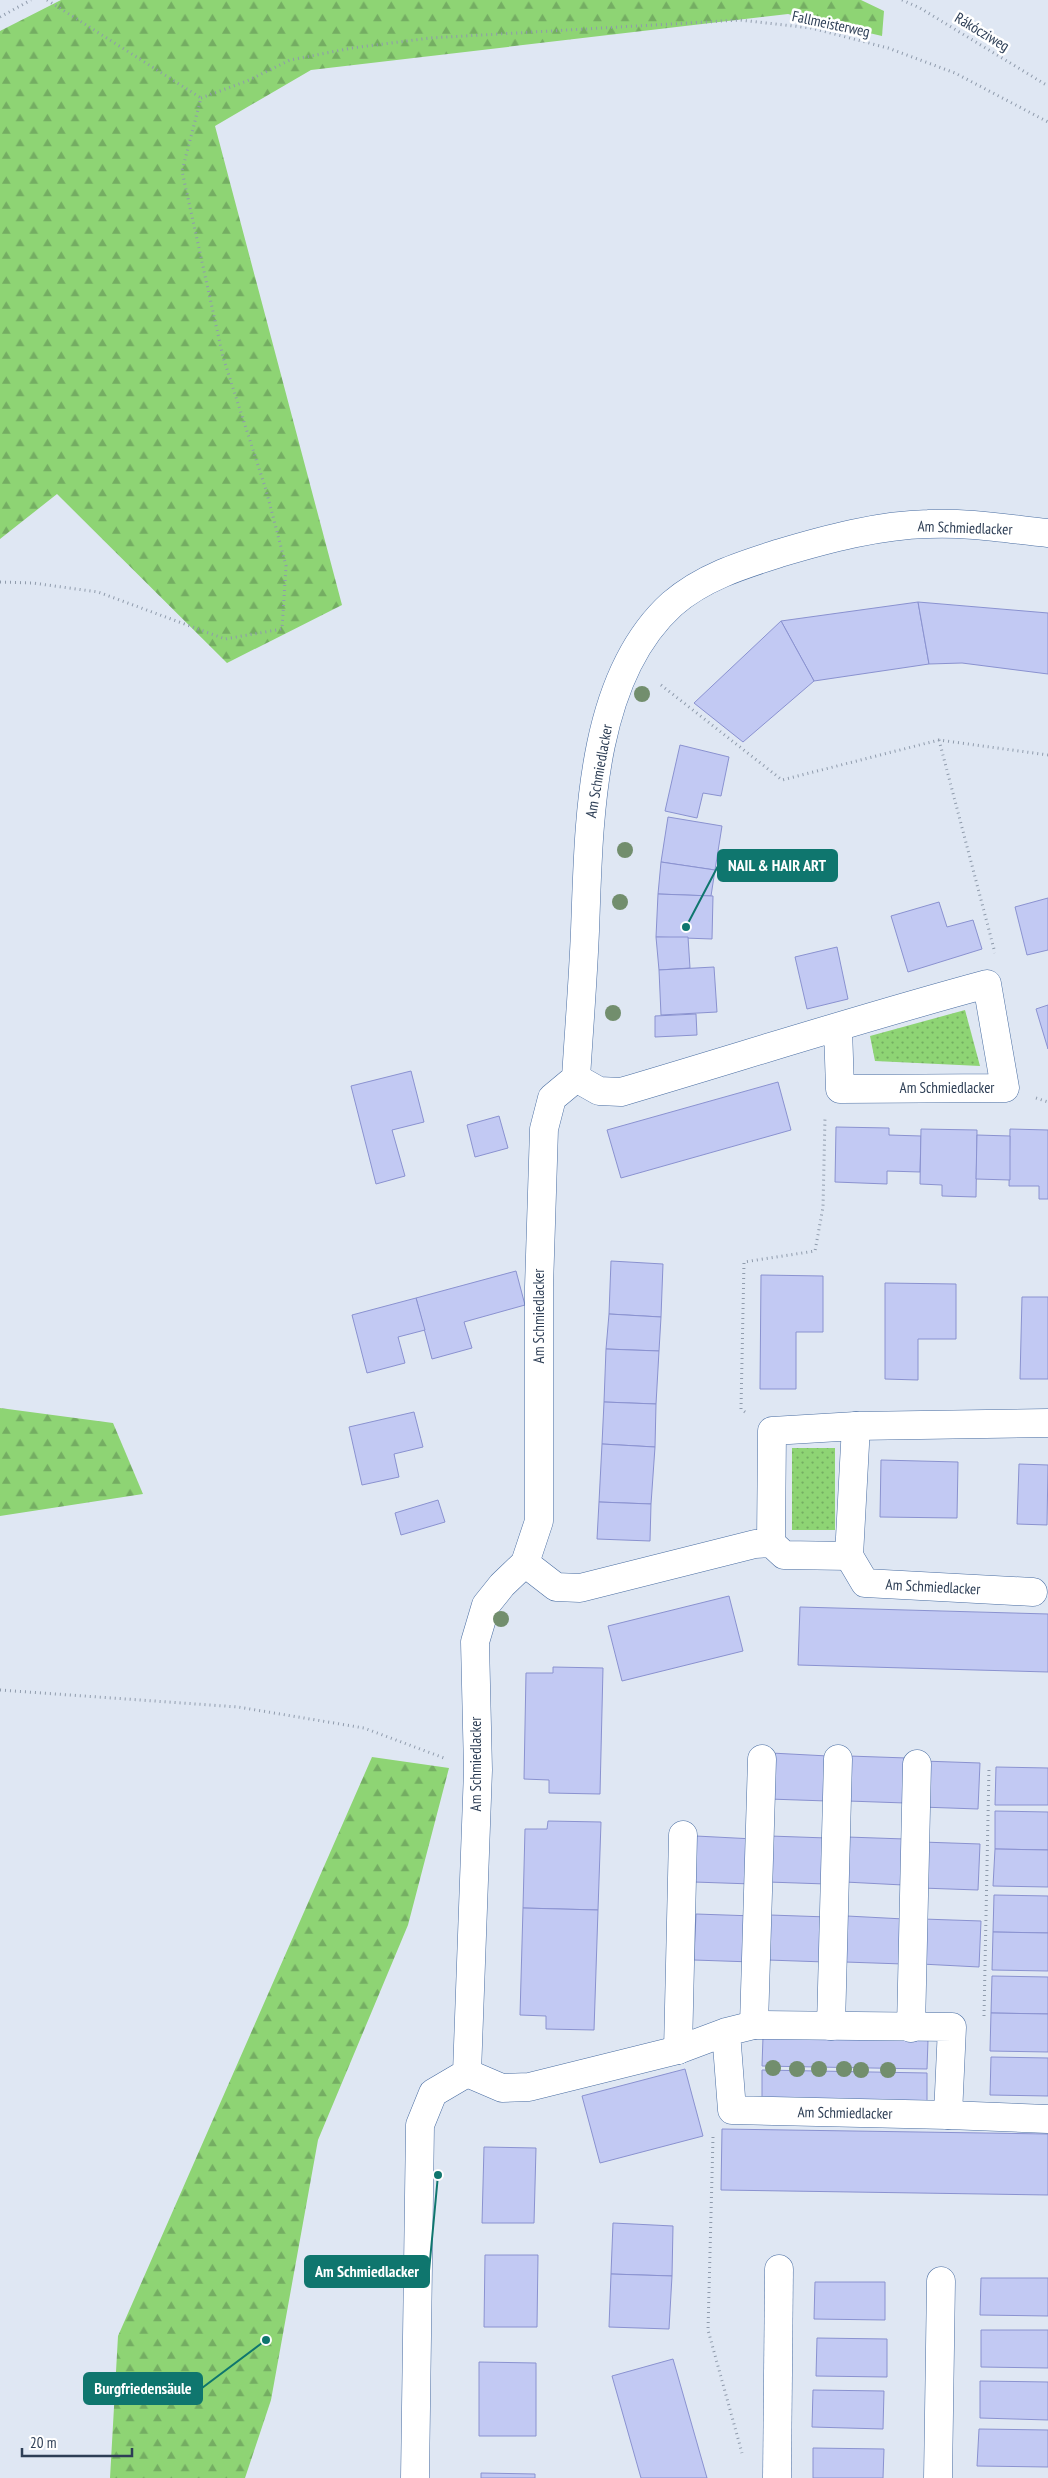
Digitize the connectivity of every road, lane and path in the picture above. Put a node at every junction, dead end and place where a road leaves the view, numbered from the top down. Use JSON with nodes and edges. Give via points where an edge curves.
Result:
{"nodes":[{"id":1,"x":31,"y":0,"type":"edge"},
{"id":2,"x":47,"y":0,"type":"edge"},
{"id":3,"x":902,"y":0,"type":"edge"},
{"id":4,"x":0,"y":17,"type":"edge"},
{"id":5,"x":1048,"y":86,"type":"edge"},
{"id":6,"x":201,"y":98,"type":"junction"},
{"id":7,"x":1048,"y":122,"type":"edge"},
{"id":8,"x":1048,"y":533,"type":"edge"},
{"id":9,"x":0,"y":582,"type":"edge"},
{"id":10,"x":661,"y":686,"type":"dead end"},
{"id":11,"x":939,"y":740,"type":"junction"},
{"id":12,"x":1048,"y":754,"type":"edge"},
{"id":13,"x":987,"y":921,"type":"dead end"},
{"id":14,"x":838,"y":1028,"type":"junction"},
{"id":15,"x":576,"y":1078,"type":"junction"},
{"id":16,"x":840,"y":1089,"type":"junction"},
{"id":17,"x":1048,"y":1423,"type":"edge"},
{"id":18,"x":856,"y":1426,"type":"junction"},
{"id":19,"x":772,"y":1431,"type":"junction"},
{"id":20,"x":772,"y":1543,"type":"junction"},
{"id":21,"x":849,"y":1556,"type":"junction"},
{"id":22,"x":525,"y":1563,"type":"junction"},
{"id":23,"x":1033,"y":1592,"type":"dead end"},
{"id":24,"x":0,"y":1690,"type":"edge"},
{"id":25,"x":762,"y":1759,"type":"dead end"},
{"id":26,"x":838,"y":1759,"type":"dead end"},
{"id":27,"x":917,"y":1764,"type":"dead end"},
{"id":28,"x":989,"y":1767,"type":"dead end"},
{"id":29,"x":478,"y":1770,"type":"junction"},
{"id":30,"x":683,"y":1835,"type":"dead end"},
{"id":31,"x":754,"y":2024,"type":"junction"},
{"id":32,"x":831,"y":2026,"type":"junction"},
{"id":33,"x":952,"y":2027,"type":"junction"},
{"id":34,"x":911,"y":2028,"type":"junction"},
{"id":35,"x":726,"y":2032,"type":"junction"},
{"id":36,"x":678,"y":2050,"type":"junction"},
{"id":37,"x":467,"y":2073,"type":"junction"},
{"id":38,"x":732,"y":2110,"type":"junction"},
{"id":39,"x":948,"y":2115,"type":"junction"},
{"id":40,"x":1048,"y":2120,"type":"edge"},
{"id":41,"x":779,"y":2269,"type":"dead end"},
{"id":42,"x":941,"y":2281,"type":"dead end"},
{"id":43,"x":744,"y":2460,"type":"dead end"},
{"id":44,"x":415,"y":2478,"type":"edge"},
{"id":45,"x":776,"y":2478,"type":"edge"},
{"id":46,"x":938,"y":2478,"type":"edge"}],
"edges":[{"from":1,"to":4,"type":"path"},
{"from":2,"to":6,"type":"path"},
{"from":3,"to":5,"type":"path","name":"Rákócziweg"},
{"from":6,"to":7,"type":"path","name":"Fallmeisterweg","via":[[290,60],[352,48],[430,38],[740,20],[811,28],[888,48],[955,73]]},
{"from":6,"to":9,"type":"path","via":[[182,170],[222,357],[266,490],[286,566],[282,629],[225,640],[98,592]]},
{"from":8,"to":15,"type":"street","name":"Am Schmiedlacker","via":[[928,524],[812,543],[736,567],[713,578],[672,605],[656,622],[628,664],[619,685],[598,758],[590,812]]},
{"from":10,"to":11,"type":"path","via":[[782,780]]},
{"from":11,"to":12,"type":"path"},
{"from":11,"to":13,"type":"path"},
{"from":14,"to":15,"type":"street","name":"Am Schmiedlacker","via":[[621,1092],[599,1091]]},
{"from":14,"to":16,"type":"street"},
{"from":14,"to":16,"type":"street","name":"Am Schmiedlacker","via":[[987,984],[1005,1088]]},
{"from":15,"to":22,"type":"street","name":"Am Schmiedlacker","via":[[552,1098],[544,1129],[538,1287],[539,1521]]},
{"from":16,"to":19,"type":"path","via":[[825,1099],[823,1207],[815,1252],[744,1262],[741,1409]]},
{"from":17,"to":18,"type":"street"},
{"from":18,"to":19,"type":"street"},
{"from":18,"to":21,"type":"street"},
{"from":19,"to":20,"type":"street"},
{"from":20,"to":21,"type":"street","via":[[784,1554]]},
{"from":20,"to":22,"type":"street","via":[[755,1544],[580,1588],[556,1587]]},
{"from":21,"to":23,"type":"street","name":"Am Schmiedlacker","via":[[865,1583]]},
{"from":22,"to":29,"type":"street","name":"Am Schmiedlacker","via":[[486,1605],[475,1642]]},
{"from":24,"to":29,"type":"path","via":[[248,1708],[364,1728]]},
{"from":25,"to":31,"type":"street"},
{"from":26,"to":32,"type":"street"},
{"from":27,"to":34,"type":"street"},
{"from":28,"to":33,"type":"path","via":[[984,2016]]},
{"from":29,"to":37,"type":"street","name":"Am Schmiedlacker"},
{"from":30,"to":36,"type":"street"},
{"from":31,"to":32,"type":"street"},
{"from":31,"to":35,"type":"street"},
{"from":32,"to":34,"type":"street"},
{"from":33,"to":34,"type":"street"},
{"from":33,"to":39,"type":"street"},
{"from":35,"to":36,"type":"street"},
{"from":35,"to":38,"type":"street"},
{"from":36,"to":37,"type":"street","via":[[528,2087],[502,2088]]},
{"from":37,"to":44,"type":"street","via":[[433,2093],[420,2124]]},
{"from":38,"to":39,"type":"street","name":"Am Schmiedlacker"},
{"from":38,"to":43,"type":"path","via":[[713,2132],[708,2330]]},
{"from":39,"to":40,"type":"street","name":"Am Schmiedlacker"},
{"from":41,"to":45,"type":"street"},
{"from":42,"to":46,"type":"street"}]}
